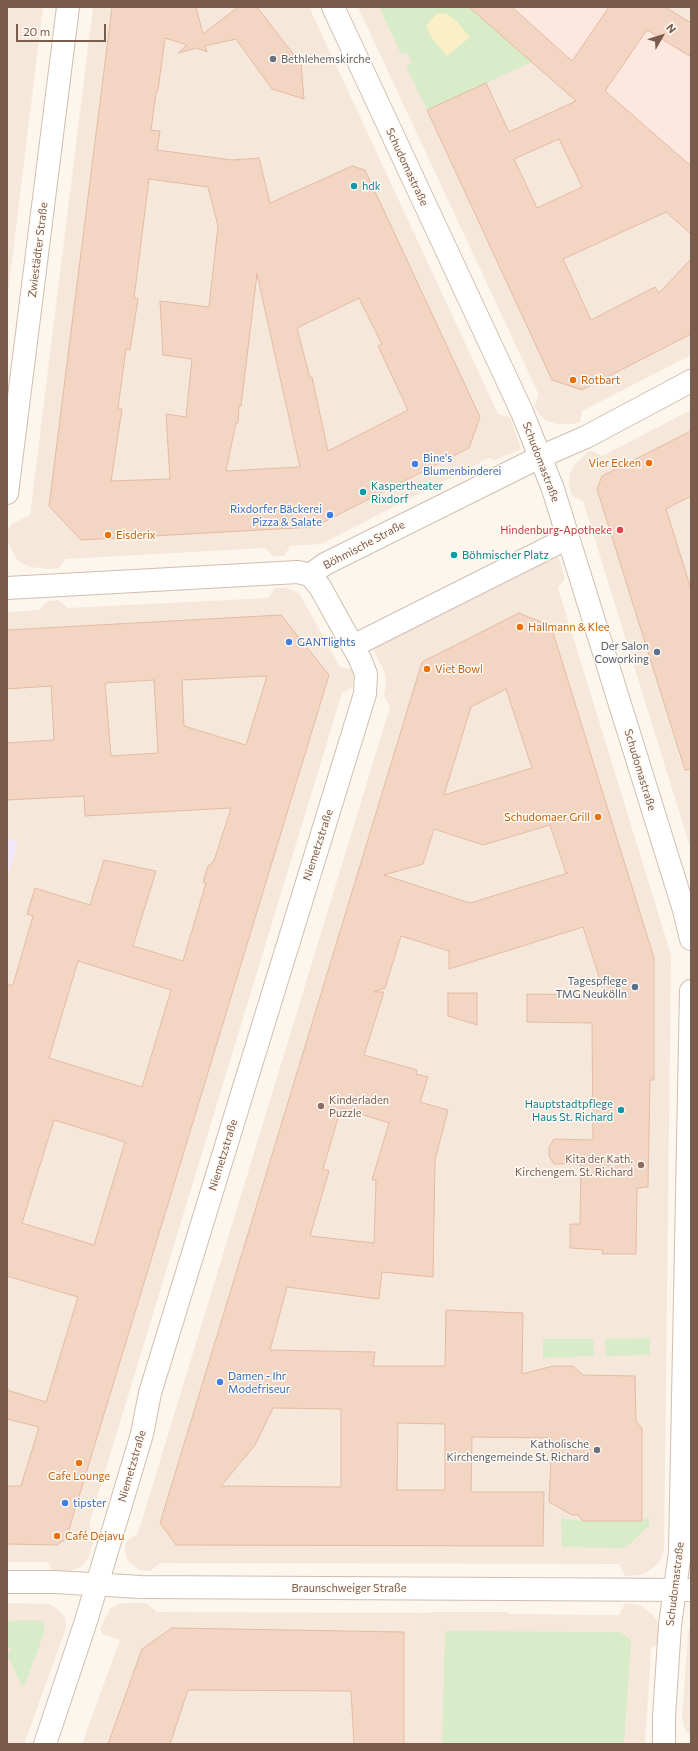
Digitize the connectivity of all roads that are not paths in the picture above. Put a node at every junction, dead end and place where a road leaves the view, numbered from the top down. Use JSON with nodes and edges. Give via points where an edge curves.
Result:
{"nodes":[{"id":1,"x":68,"y":7,"type":"edge"},
{"id":2,"x":333,"y":7,"type":"edge"},
{"id":3,"x":691,"y":381,"type":"edge"},
{"id":4,"x":540,"y":457,"type":"junction"},
{"id":5,"x":7,"y":493,"type":"edge"},
{"id":6,"x":568,"y":538,"type":"junction"},
{"id":7,"x":310,"y":575,"type":"junction"},
{"id":8,"x":7,"y":588,"type":"edge"},
{"id":9,"x":352,"y":646,"type":"junction"},
{"id":10,"x":691,"y":939,"type":"edge"},
{"id":11,"x":691,"y":991,"type":"edge"},
{"id":12,"x":7,"y":1582,"type":"edge"},
{"id":13,"x":97,"y":1584,"type":"junction"},
{"id":14,"x":683,"y":1590,"type":"edge"},
{"id":15,"x":45,"y":1744,"type":"edge"},
{"id":16,"x":664,"y":1744,"type":"edge"}],
"edges":[{"from":1,"to":5,"type":"street","name":"Zwiestädter Straße"},
{"from":2,"to":4,"type":"street","name":"Schudomastraße","via":[[522,412]]},
{"from":3,"to":4,"type":"street","name":"Böhmische Straße"},
{"from":4,"to":6,"type":"street","name":"Schudomastraße"},
{"from":4,"to":7,"type":"street","name":"Böhmische Straße","via":[[325,564]]},
{"from":6,"to":9,"type":"street"},
{"from":6,"to":10,"type":"street","name":"Schudomastraße"},
{"from":7,"to":8,"type":"street","via":[[298,572],[274,573]]},
{"from":7,"to":9,"type":"street","name":"Niemetzstraße","via":[[320,587]]},
{"from":9,"to":13,"type":"street","name":"Niemetzstraße","via":[[366,674],[365,694],[150,1392],[142,1434]]},
{"from":11,"to":14,"type":"street","name":"Schudomastraße","via":[[680,1552]]},
{"from":12,"to":13,"type":"street","name":"Braunschweiger Straße"},
{"from":13,"to":14,"type":"street","name":"Braunschweiger Straße","via":[[141,1587]]},
{"from":13,"to":15,"type":"street","name":"Niemetzstraße"},
{"from":14,"to":16,"type":"street","name":"Schudomastraße","via":[[670,1625]]}]}
